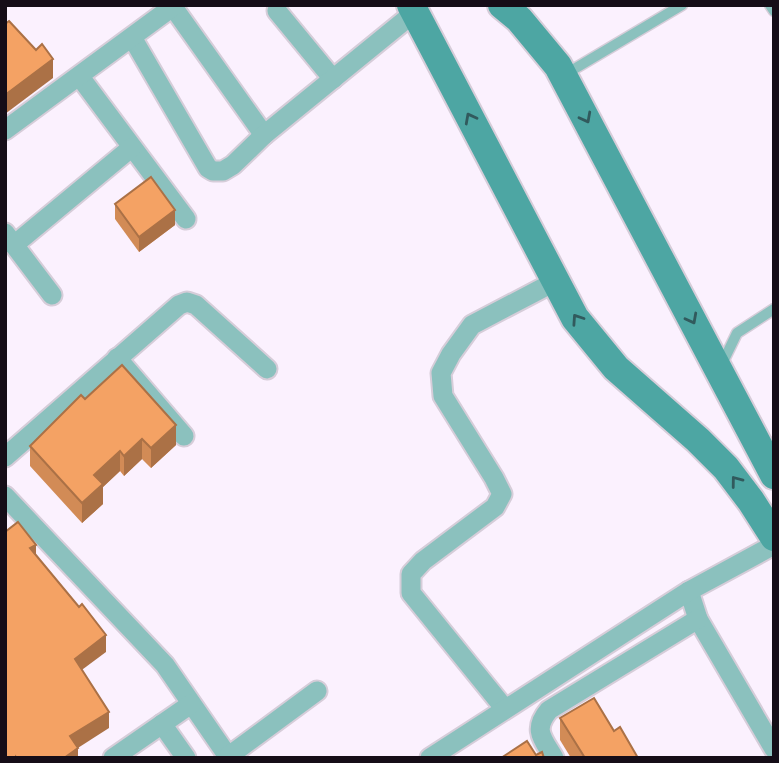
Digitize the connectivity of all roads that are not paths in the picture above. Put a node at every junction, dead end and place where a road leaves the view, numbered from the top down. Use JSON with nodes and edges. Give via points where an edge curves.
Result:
{"nodes":[{"id":1,"x":502,"y":5,"type":"edge"},
{"id":2,"x":682,"y":5,"type":"edge"},
{"id":3,"x":770,"y":5,"type":"edge"},
{"id":4,"x":174,"y":6,"type":"edge"},
{"id":5,"x":413,"y":8,"type":"edge"},
{"id":6,"x":277,"y":11,"type":"dead end"},
{"id":7,"x":774,"y":11,"type":"edge"},
{"id":8,"x":133,"y":39,"type":"junction"},
{"id":9,"x":563,"y":75,"type":"junction"},
{"id":10,"x":80,"y":77,"type":"junction"},
{"id":11,"x":333,"y":79,"type":"junction"},
{"id":12,"x":5,"y":131,"type":"edge"},
{"id":13,"x":264,"y":135,"type":"junction"},
{"id":14,"x":131,"y":148,"type":"junction"},
{"id":15,"x":186,"y":219,"type":"dead end"},
{"id":16,"x":10,"y":239,"type":"edge"},
{"id":17,"x":556,"y":281,"type":"junction"},
{"id":18,"x":52,"y":295,"type":"dead end"},
{"id":19,"x":774,"y":309,"type":"edge"},
{"id":20,"x":117,"y":358,"type":"junction"},
{"id":21,"x":267,"y":369,"type":"dead end"},
{"id":22,"x":719,"y":371,"type":"junction"},
{"id":23,"x":184,"y":436,"type":"dead end"},
{"id":24,"x":5,"y":457,"type":"edge"},
{"id":25,"x":774,"y":475,"type":"edge"},
{"id":26,"x":5,"y":496,"type":"edge"},
{"id":27,"x":12,"y":516,"type":"edge"},
{"id":28,"x":774,"y":537,"type":"edge"},
{"id":29,"x":774,"y":545,"type":"edge"},
{"id":30,"x":689,"y":591,"type":"junction"},
{"id":31,"x":698,"y":619,"type":"junction"},
{"id":32,"x":317,"y":691,"type":"dead end"},
{"id":33,"x":191,"y":704,"type":"junction"},
{"id":34,"x":505,"y":709,"type":"junction"},
{"id":35,"x":162,"y":724,"type":"junction"},
{"id":36,"x":774,"y":749,"type":"edge"},
{"id":37,"x":229,"y":757,"type":"edge"},
{"id":38,"x":113,"y":758,"type":"edge"},
{"id":39,"x":187,"y":758,"type":"edge"},
{"id":40,"x":430,"y":758,"type":"edge"},
{"id":41,"x":554,"y":758,"type":"edge"}],
"edges":[{"from":1,"to":9,"type":"main road","via":[[519,19]]},
{"from":2,"to":9,"type":"lane"},
{"from":3,"to":7,"type":"lane"},
{"from":4,"to":8,"type":"street"},
{"from":4,"to":13,"type":"street"},
{"from":5,"to":11,"type":"street"},
{"from":17,"to":5,"type":"main road","one_way":true},
{"from":6,"to":11,"type":"street"},
{"from":8,"to":10,"type":"street"},
{"from":8,"to":13,"type":"street","via":[[208,168],[223,170],[233,165]]},
{"from":9,"to":22,"type":"main road","one_way":true},
{"from":10,"to":12,"type":"street"},
{"from":10,"to":14,"type":"street"},
{"from":11,"to":13,"type":"street"},
{"from":14,"to":15,"type":"street"},
{"from":14,"to":16,"type":"street"},
{"from":16,"to":18,"type":"street"},
{"from":28,"to":17,"type":"main road","one_way":true,"via":[[726,468],[617,368],[575,318]]},
{"from":17,"to":34,"type":"street","via":[[472,325],[441,373],[443,396],[502,494],[495,507],[411,574],[411,593]]},
{"from":19,"to":22,"type":"lane","via":[[737,333]]},
{"from":20,"to":21,"type":"street","via":[[187,302]]},
{"from":20,"to":23,"type":"street"},
{"from":20,"to":24,"type":"street"},
{"from":22,"to":25,"type":"main road"},
{"from":26,"to":27,"type":"street"},
{"from":27,"to":33,"type":"street","via":[[165,665]]},
{"from":29,"to":30,"type":"street"},
{"from":30,"to":31,"type":"street"},
{"from":30,"to":34,"type":"street"},
{"from":31,"to":36,"type":"street"},
{"from":31,"to":41,"type":"street","via":[[549,710],[541,719],[539,732]]},
{"from":32,"to":37,"type":"street"},
{"from":33,"to":35,"type":"street"},
{"from":33,"to":37,"type":"street"},
{"from":34,"to":40,"type":"street"},
{"from":35,"to":38,"type":"street"},
{"from":35,"to":39,"type":"street"}]}
